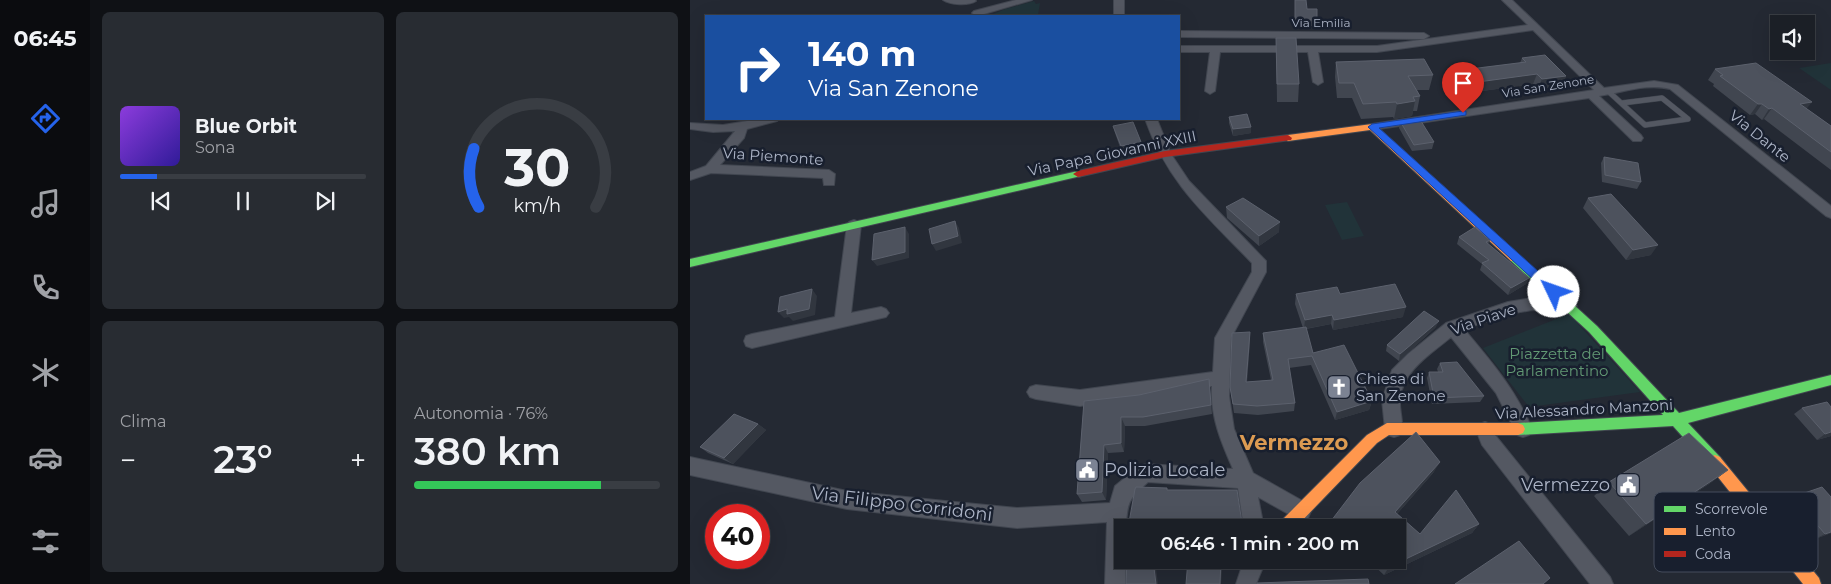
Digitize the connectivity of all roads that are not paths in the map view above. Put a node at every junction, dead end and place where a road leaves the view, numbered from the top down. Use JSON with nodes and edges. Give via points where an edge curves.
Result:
{"nodes":[{"id":1,"x":948,"y":0,"type":"edge"},
{"id":2,"x":1027,"y":0,"type":"edge"},
{"id":3,"x":1119,"y":0,"type":"edge"},
{"id":4,"x":1507,"y":0,"type":"edge"},
{"id":5,"x":971,"y":1,"type":"edge"},
{"id":6,"x":973,"y":14,"type":"edge"},
{"id":7,"x":1119,"y":15,"type":"edge"},
{"id":8,"x":1536,"y":27,"type":"junction"},
{"id":9,"x":1180,"y":34,"type":"edge"},
{"id":10,"x":1463,"y":37,"type":"junction"},
{"id":11,"x":1180,"y":49,"type":"edge"},
{"id":12,"x":1215,"y":49,"type":"junction"},
{"id":13,"x":1313,"y":50,"type":"junction"},
{"id":14,"x":1318,"y":82,"type":"dead end"},
{"id":15,"x":1668,"y":85,"type":"joint"},
{"id":16,"x":1210,"y":91,"type":"dead end"},
{"id":17,"x":1600,"y":92,"type":"junction"},
{"id":18,"x":1622,"y":103,"type":"junction"},
{"id":19,"x":769,"y":120,"type":"edge"},
{"id":20,"x":1150,"y":120,"type":"edge"},
{"id":21,"x":690,"y":126,"type":"edge"},
{"id":22,"x":742,"y":127,"type":"junction"},
{"id":23,"x":1372,"y":127,"type":"junction"},
{"id":24,"x":1637,"y":138,"type":"dead end"},
{"id":25,"x":1165,"y":154,"type":"junction"},
{"id":26,"x":710,"y":168,"type":"junction"},
{"id":27,"x":690,"y":176,"type":"edge"},
{"id":28,"x":829,"y":182,"type":"dead end"},
{"id":29,"x":1831,"y":213,"type":"edge"},
{"id":30,"x":854,"y":225,"type":"junction"},
{"id":31,"x":690,"y":263,"type":"edge"},
{"id":32,"x":1569,"y":306,"type":"junction"},
{"id":33,"x":881,"y":312,"type":"dead end"},
{"id":34,"x":842,"y":320,"type":"junction"},
{"id":35,"x":1452,"y":327,"type":"junction"},
{"id":36,"x":752,"y":341,"type":"dead end"},
{"id":37,"x":1220,"y":378,"type":"junction"},
{"id":38,"x":1831,"y":380,"type":"edge"},
{"id":39,"x":1036,"y":392,"type":"dead end"},
{"id":40,"x":1676,"y":420,"type":"junction"},
{"id":41,"x":1394,"y":429,"type":"junction"},
{"id":42,"x":1485,"y":430,"type":"junction"},
{"id":43,"x":1524,"y":430,"type":"junction"},
{"id":44,"x":690,"y":466,"type":"edge"},
{"id":45,"x":1246,"y":479,"type":"junction"},
{"id":46,"x":1739,"y":492,"type":"edge"},
{"id":47,"x":1117,"y":512,"type":"junction"},
{"id":48,"x":1301,"y":512,"type":"junction"},
{"id":49,"x":1253,"y":519,"type":"edge"},
{"id":50,"x":1294,"y":519,"type":"edge"},
{"id":51,"x":1250,"y":569,"type":"edge"},
{"id":52,"x":1803,"y":572,"type":"edge"},
{"id":53,"x":1115,"y":584,"type":"edge"},
{"id":54,"x":1246,"y":584,"type":"edge"},
{"id":55,"x":1603,"y":584,"type":"edge"},
{"id":56,"x":1813,"y":584,"type":"edge"}],
"edges":[{"from":1,"to":5,"type":"street"},
{"from":2,"to":6,"type":"street"},
{"from":3,"to":7,"type":"street"},
{"from":4,"to":8,"type":"street"},
{"from":5,"to":6,"type":"street"},
{"from":8,"to":10,"type":"street","name":"Via Emilia"},
{"from":8,"to":17,"type":"street"},
{"from":9,"to":10,"type":"street","name":"Via Emilia"},
{"from":10,"to":13,"type":"street","name":"Via Emilia","via":[[1376,49]]},
{"from":11,"to":12,"type":"street","name":"Via Emilia"},
{"from":12,"to":13,"type":"street","name":"Via Emilia"},
{"from":12,"to":16,"type":"street"},
{"from":13,"to":14,"type":"street"},
{"from":15,"to":17,"type":"street","name":"Via San Zenone"},
{"from":15,"to":29,"type":"street","name":"Via Dante"},
{"from":17,"to":18,"type":"lane"},
{"from":17,"to":23,"type":"street","name":"Via San Zenone"},
{"from":17,"to":24,"type":"street"},
{"from":18,"to":18,"type":"lane","via":[[1645,125],[1688,119],[1662,98]]},
{"from":19,"to":22,"type":"street"},
{"from":20,"to":25,"type":"street"},
{"from":21,"to":22,"type":"street","via":[[722,130]]},
{"from":22,"to":26,"type":"street","name":"Via Piemonte","via":[[740,135]]},
{"from":23,"to":25,"type":"street","name":"Via Papa Giovanni XXIII"},
{"from":23,"to":32,"type":"street"},
{"from":25,"to":30,"type":"street","name":"Via Papa Giovanni XXIII"},
{"from":25,"to":37,"type":"street","via":[[1208,211],[1259,261],[1259,272],[1223,338]]},
{"from":26,"to":27,"type":"street","name":"Via Piemonte"},
{"from":26,"to":28,"type":"street","name":"Via Piemonte","via":[[828,174]]},
{"from":30,"to":31,"type":"street","name":"Via Papa Giovanni XXIII"},
{"from":30,"to":34,"type":"street"},
{"from":32,"to":35,"type":"street","name":"Via Piave","via":[[1532,304],[1508,308]]},
{"from":32,"to":40,"type":"street"},
{"from":33,"to":34,"type":"street"},
{"from":34,"to":36,"type":"street"},
{"from":35,"to":41,"type":"street","name":"Via Piave","via":[[1398,376],[1392,400]]},
{"from":35,"to":43,"type":"street","via":[[1495,376],[1515,407]]},
{"from":37,"to":39,"type":"street","via":[[1080,398]]},
{"from":37,"to":45,"type":"street","via":[[1225,429]]},
{"from":38,"to":40,"type":"street","name":"Via Alessandro Manzoni"},
{"from":40,"to":43,"type":"street","name":"Via Alessandro Manzoni"},
{"from":40,"to":46,"type":"street"},
{"from":41,"to":42,"type":"street","name":"Via Alessandro Manzoni"},
{"from":41,"to":48,"type":"street","via":[[1380,432],[1372,439]]},
{"from":42,"to":43,"type":"street","name":"Via Alessandro Manzoni"},
{"from":42,"to":55,"type":"street","via":[[1488,439]]},
{"from":44,"to":47,"type":"street","name":"Via Filippo Corridoni","via":[[847,500],[955,512],[1017,518]]},
{"from":45,"to":47,"type":"street","via":[[1145,473],[1122,493]]},
{"from":45,"to":48,"type":"street"},
{"from":45,"to":49,"type":"street"},
{"from":47,"to":53,"type":"street"},
{"from":48,"to":50,"type":"street"},
{"from":51,"to":54,"type":"street"},
{"from":52,"to":56,"type":"street"}]}
